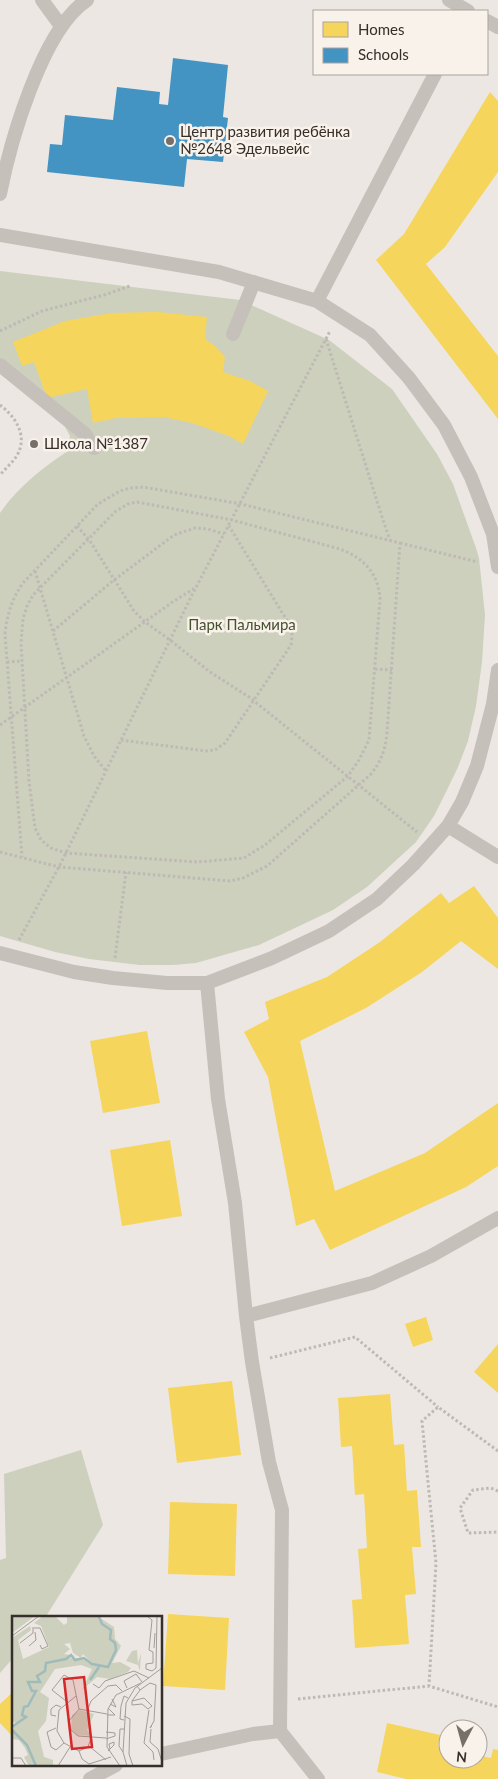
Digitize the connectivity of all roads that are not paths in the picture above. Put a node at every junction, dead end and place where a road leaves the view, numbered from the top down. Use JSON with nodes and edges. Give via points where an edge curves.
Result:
{"nodes":[{"id":1,"x":42,"y":0,"type":"edge"},
{"id":2,"x":449,"y":0,"type":"edge"},
{"id":3,"x":84,"y":1,"type":"edge"},
{"id":4,"x":466,"y":10,"type":"edge"},
{"id":5,"x":62,"y":26,"type":"junction"},
{"id":6,"x":434,"y":75,"type":"edge"},
{"id":7,"x":0,"y":194,"type":"edge"},
{"id":8,"x":0,"y":235,"type":"edge"},
{"id":9,"x":254,"y":282,"type":"junction"},
{"id":10,"x":317,"y":301,"type":"junction"},
{"id":11,"x":233,"y":334,"type":"dead end"},
{"id":12,"x":0,"y":365,"type":"edge"},
{"id":13,"x":94,"y":448,"type":"dead end"},
{"id":14,"x":495,"y":534,"type":"edge"},
{"id":15,"x":498,"y":567,"type":"edge"},
{"id":16,"x":498,"y":670,"type":"edge"},
{"id":17,"x":448,"y":826,"type":"junction"},
{"id":18,"x":498,"y":857,"type":"edge"},
{"id":19,"x":5,"y":954,"type":"edge"},
{"id":20,"x":208,"y":982,"type":"junction"},
{"id":21,"x":498,"y":1218,"type":"edge"},
{"id":22,"x":246,"y":1316,"type":"junction"},
{"id":23,"x":280,"y":1731,"type":"junction"},
{"id":24,"x":162,"y":1754,"type":"edge"},
{"id":25,"x":114,"y":1766,"type":"edge"},
{"id":26,"x":90,"y":1779,"type":"edge"},
{"id":27,"x":318,"y":1779,"type":"edge"}],
"edges":[{"from":1,"to":5,"type":"lane"},
{"from":2,"to":4,"type":"lane"},
{"from":3,"to":5,"type":"lane"},
{"from":5,"to":7,"type":"lane","via":[[41,64],[23,109]]},
{"from":6,"to":10,"type":"lane"},
{"from":8,"to":9,"type":"lane","via":[[219,272]]},
{"from":9,"to":10,"type":"lane"},
{"from":9,"to":11,"type":"lane"},
{"from":10,"to":14,"type":"lane","via":[[370,335],[444,425]]},
{"from":12,"to":13,"type":"lane","via":[[85,434]]},
{"from":14,"to":15,"type":"lane"},
{"from":16,"to":17,"type":"lane","via":[[477,766]]},
{"from":17,"to":18,"type":"lane"},
{"from":17,"to":20,"type":"lane","via":[[376,899],[329,931],[272,958]]},
{"from":19,"to":20,"type":"lane","via":[[74,972],[113,978],[167,983]]},
{"from":20,"to":22,"type":"lane","via":[[218,1099],[235,1203]]},
{"from":21,"to":22,"type":"lane","via":[[431,1256],[372,1283]]},
{"from":22,"to":23,"type":"lane","via":[[269,1462],[282,1510]]},
{"from":23,"to":24,"type":"lane"},
{"from":23,"to":27,"type":"lane"},
{"from":25,"to":26,"type":"lane"}]}
